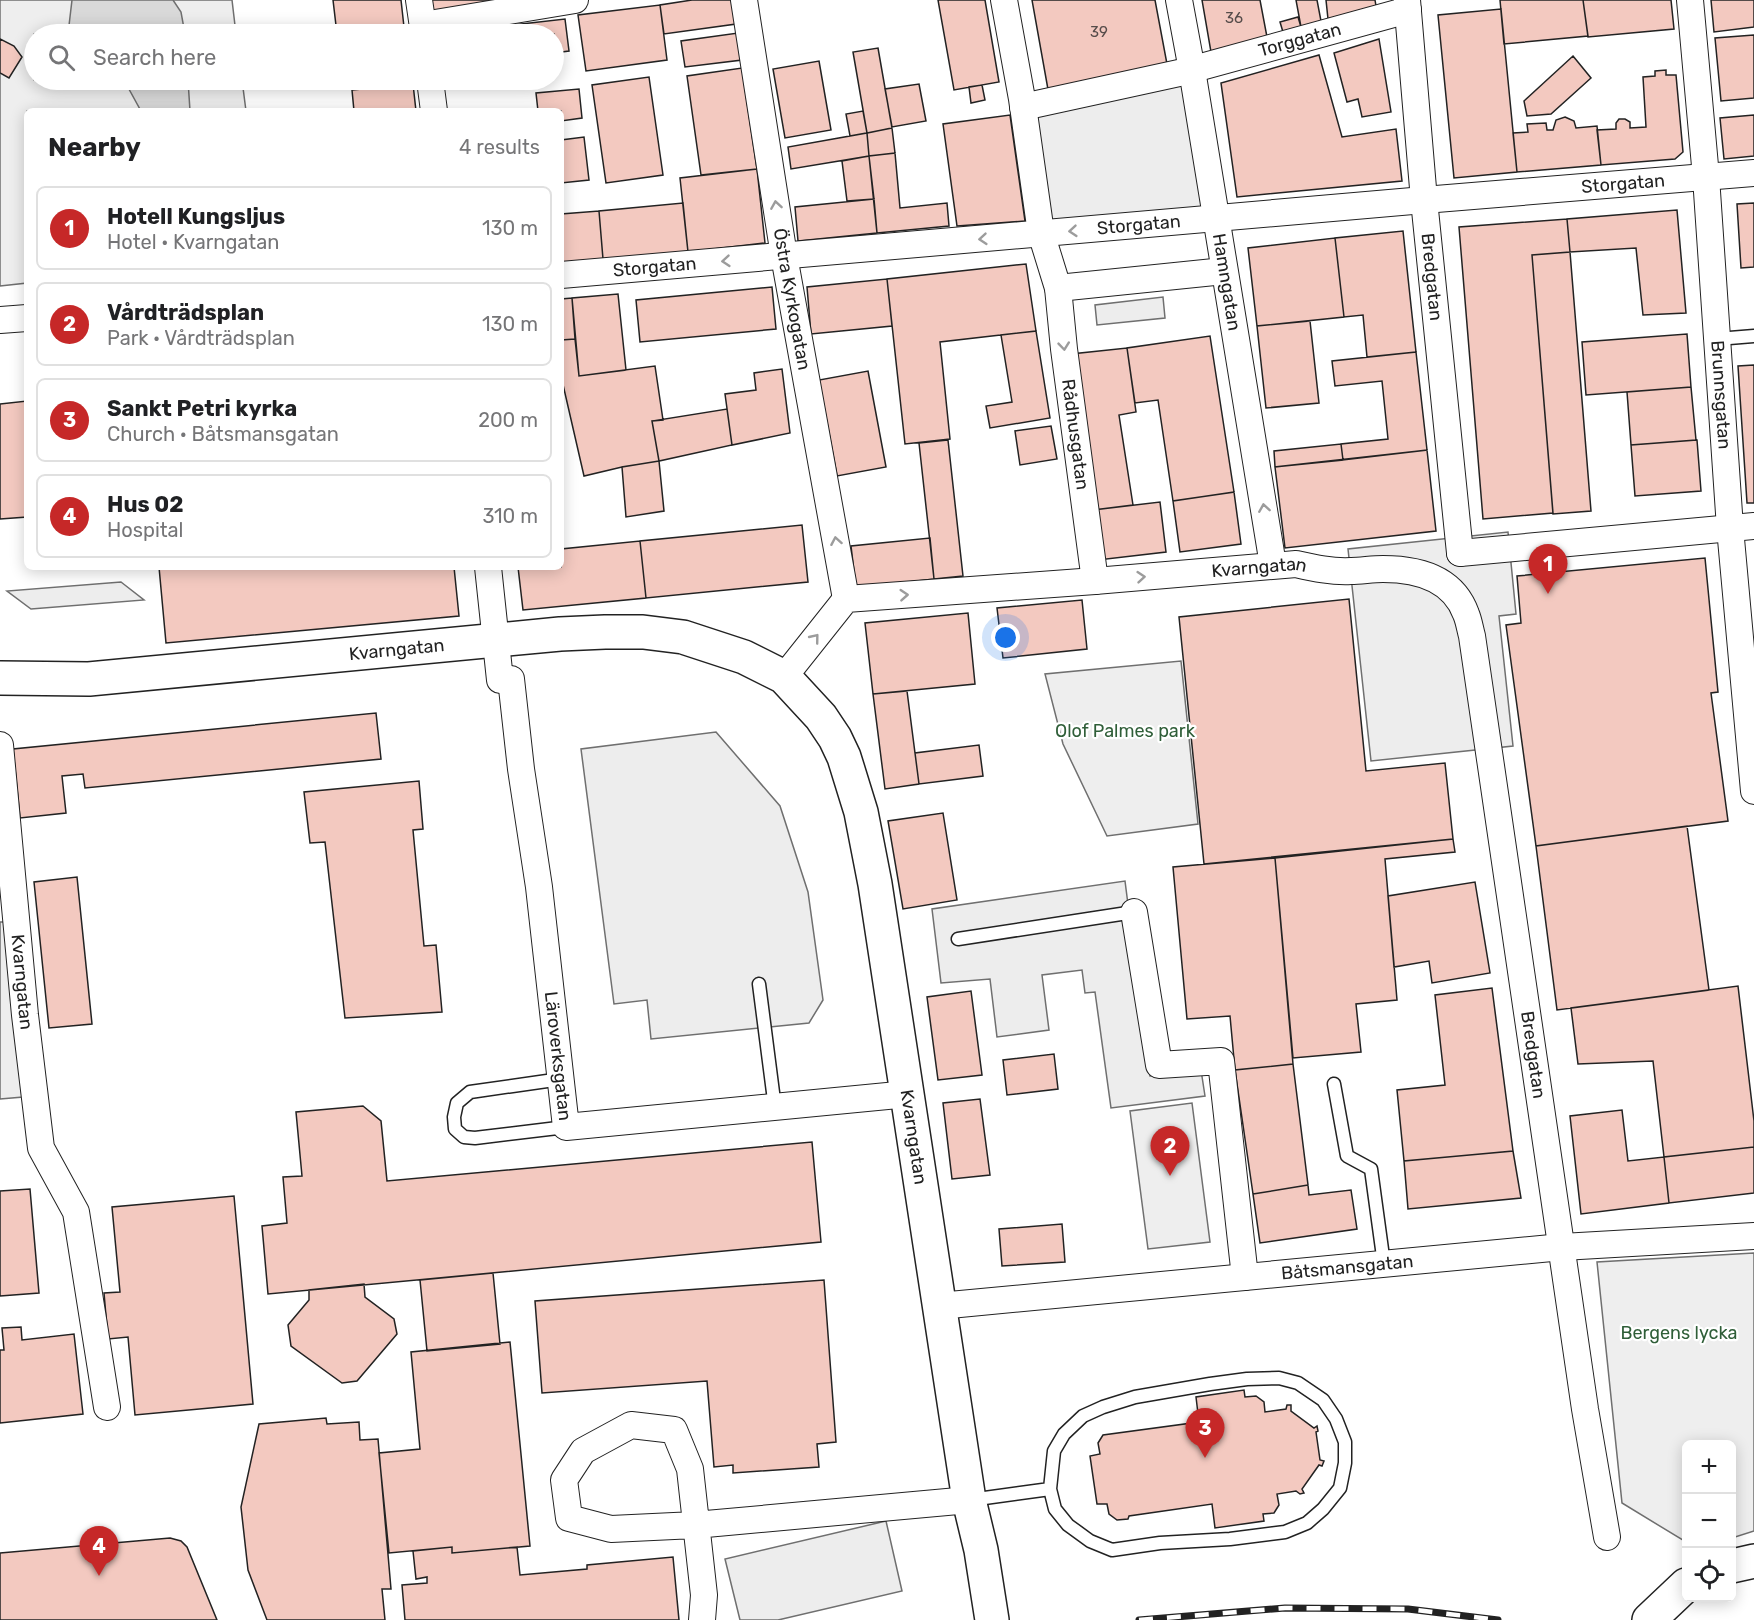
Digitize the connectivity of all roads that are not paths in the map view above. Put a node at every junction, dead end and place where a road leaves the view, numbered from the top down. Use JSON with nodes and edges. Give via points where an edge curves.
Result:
{"nodes":[{"id":1,"x":419,"y":0,"type":"edge"},
{"id":2,"x":575,"y":0,"type":"edge"},
{"id":3,"x":744,"y":0,"type":"edge"},
{"id":4,"x":1004,"y":0,"type":"edge"},
{"id":5,"x":1179,"y":0,"type":"edge"},
{"id":6,"x":1690,"y":0,"type":"edge"},
{"id":7,"x":1408,"y":5,"type":"edge"},
{"id":8,"x":422,"y":24,"type":"edge"},
{"id":9,"x":453,"y":24,"type":"edge"},
{"id":10,"x":1192,"y":70,"type":"junction"},
{"id":11,"x":431,"y":90,"type":"edge"},
{"id":12,"x":1023,"y":107,"type":"junction"},
{"id":13,"x":434,"y":108,"type":"edge"},
{"id":14,"x":1754,"y":173,"type":"edge"},
{"id":15,"x":1706,"y":177,"type":"junction"},
{"id":16,"x":1424,"y":200,"type":"junction"},
{"id":17,"x":1215,"y":219,"type":"junction"},
{"id":18,"x":1041,"y":233,"type":"junction"},
{"id":19,"x":784,"y":256,"type":"junction"},
{"id":20,"x":1224,"y":271,"type":"junction"},
{"id":21,"x":564,"y":275,"type":"edge"},
{"id":22,"x":1058,"y":288,"type":"junction"},
{"id":23,"x":24,"y":318,"type":"edge"},
{"id":24,"x":0,"y":320,"type":"edge"},
{"id":25,"x":1754,"y":336,"type":"edge"},
{"id":26,"x":1717,"y":339,"type":"junction"},
{"id":27,"x":1742,"y":527,"type":"edge"},
{"id":28,"x":1460,"y":553,"type":"junction"},
{"id":29,"x":1273,"y":565,"type":"junction"},
{"id":30,"x":488,"y":570,"type":"edge"},
{"id":31,"x":1095,"y":581,"type":"junction"},
{"id":32,"x":1442,"y":582,"type":"junction"},
{"id":33,"x":846,"y":599,"type":"junction"},
{"id":34,"x":496,"y":641,"type":"junction"},
{"id":35,"x":1749,"y":675,"type":"edge"},
{"id":36,"x":784,"y":677,"type":"junction"},
{"id":37,"x":0,"y":678,"type":"edge"},
{"id":38,"x":0,"y":745,"type":"edge"},
{"id":39,"x":1754,"y":791,"type":"edge"},
{"id":40,"x":1134,"y":912,"type":"joint"},
{"id":41,"x":958,"y":939,"type":"dead end"},
{"id":42,"x":759,"y":984,"type":"dead end"},
{"id":43,"x":561,"y":1079,"type":"junction"},
{"id":44,"x":1334,"y":1083,"type":"dead end"},
{"id":45,"x":908,"y":1094,"type":"junction"},
{"id":46,"x":775,"y":1108,"type":"junction"},
{"id":47,"x":566,"y":1127,"type":"junction"},
{"id":48,"x":1754,"y":1236,"type":"edge"},
{"id":49,"x":1562,"y":1247,"type":"junction"},
{"id":50,"x":1384,"y":1264,"type":"junction"},
{"id":51,"x":1245,"y":1277,"type":"junction"},
{"id":52,"x":939,"y":1306,"type":"junction"},
{"id":53,"x":107,"y":1407,"type":"dead end"},
{"id":54,"x":1050,"y":1489,"type":"junction"},
{"id":55,"x":969,"y":1500,"type":"junction"},
{"id":56,"x":695,"y":1525,"type":"junction"},
{"id":57,"x":1607,"y":1537,"type":"dead end"},
{"id":58,"x":1754,"y":1561,"type":"edge"},
{"id":59,"x":1736,"y":1565,"type":"edge"},
{"id":60,"x":1682,"y":1589,"type":"edge"},
{"id":61,"x":702,"y":1620,"type":"edge"},
{"id":62,"x":993,"y":1620,"type":"edge"},
{"id":63,"x":1649,"y":1620,"type":"edge"}],
"edges":[{"from":1,"to":8,"type":"street"},
{"from":2,"to":9,"type":"street"},
{"from":19,"to":3,"type":"street","name":"Östra Kyrkogatan","one_way":true},
{"from":4,"to":12,"type":"street","name":"Rådhusgatan"},
{"from":5,"to":10,"type":"street","name":"Hamngatan"},
{"from":6,"to":15,"type":"street","name":"Brunnsgatan"},
{"from":7,"to":10,"type":"street","name":"Torggatan"},
{"from":7,"to":16,"type":"street","name":"Bredgatan"},
{"from":10,"to":12,"type":"street","name":"Torggatan"},
{"from":10,"to":17,"type":"street","name":"Hamngatan"},
{"from":11,"to":13,"type":"street"},
{"from":12,"to":18,"type":"street","name":"Rådhusgatan"},
{"from":14,"to":15,"type":"street","name":"Storgatan"},
{"from":15,"to":16,"type":"street","name":"Storgatan"},
{"from":15,"to":26,"type":"street","name":"Brunnsgatan"},
{"from":16,"to":17,"type":"street","name":"Storgatan"},
{"from":16,"to":28,"type":"street","name":"Bredgatan"},
{"from":17,"to":18,"type":"street","name":"Storgatan","one_way":true},
{"from":17,"to":20,"type":"street","name":"Hamngatan"},
{"from":18,"to":19,"type":"street","name":"Storgatan","one_way":true},
{"from":18,"to":22,"type":"street","name":"Rådhusgatan"},
{"from":19,"to":21,"type":"street","name":"Storgatan","one_way":true},
{"from":33,"to":19,"type":"street","name":"Östra Kyrkogatan","one_way":true},
{"from":20,"to":22,"type":"street"},
{"from":29,"to":20,"type":"street","name":"Hamngatan","one_way":true},
{"from":22,"to":31,"type":"street","name":"Rådhusgatan","one_way":true},
{"from":23,"to":24,"type":"street"},
{"from":25,"to":26,"type":"lane"},
{"from":26,"to":27,"type":"street","name":"Brunnsgatan"},
{"from":27,"to":28,"type":"street"},
{"from":27,"to":35,"type":"street","name":"Brunnsgatan"},
{"from":28,"to":32,"type":"street"},
{"from":31,"to":29,"type":"street","name":"Kvarngatan","one_way":true},
{"from":29,"to":32,"type":"street","name":"Kvarngatan","via":[[1296,564],[1329,571],[1404,570],[1424,573]]},
{"from":30,"to":34,"type":"street","name":"Läroverksgatan"},
{"from":33,"to":31,"type":"street","name":"Kvarngatan","one_way":true},
{"from":32,"to":49,"type":"street","name":"Bredgatan","via":[[1466,612],[1472,636]]},
{"from":36,"to":33,"type":"street","one_way":true},
{"from":34,"to":36,"type":"street","name":"Kvarngatan","via":[[560,634],[643,632],[683,637],[744,657]]},
{"from":34,"to":37,"type":"street","name":"Kvarngatan","via":[[89,679]]},
{"from":34,"to":43,"type":"street","name":"Läroverksgatan","via":[[540,887]]},
{"from":35,"to":39,"type":"street","name":"Brunnsgatan"},
{"from":36,"to":45,"type":"street","name":"Kvarngatan","via":[[835,738],[861,812]]},
{"from":38,"to":53,"type":"street","name":"Kvarngatan","via":[[41,1148],[76,1212]]},
{"from":40,"to":41,"type":"lane"},
{"from":40,"to":51,"type":"street","via":[[1159,1065],[1221,1061]]},
{"from":42,"to":46,"type":"lane"},
{"from":43,"to":47,"type":"street","name":"Läroverksgatan"},
{"from":43,"to":47,"type":"lane","via":[[470,1092],[457,1102],[455,1129],[464,1137],[475,1138]]},
{"from":44,"to":50,"type":"lane","via":[[1347,1156],[1371,1169]]},
{"from":45,"to":46,"type":"street","name":"Läroverksgatan"},
{"from":45,"to":52,"type":"street","name":"Kvarngatan"},
{"from":46,"to":47,"type":"street","name":"Läroverksgatan"},
{"from":48,"to":49,"type":"street","name":"Båtsmansgatan"},
{"from":49,"to":50,"type":"street","name":"Båtsmansgatan"},
{"from":49,"to":57,"type":"street","name":"Bredgatan"},
{"from":50,"to":51,"type":"street","name":"Båtsmansgatan"},
{"from":51,"to":52,"type":"street","name":"Båtsmansgatan"},
{"from":52,"to":55,"type":"street","name":"Kvarngatan"},
{"from":54,"to":54,"type":"lane","via":[[1054,1451],[1064,1434],[1083,1416],[1135,1397],[1210,1384],[1279,1378],[1298,1383],[1323,1400],[1345,1443],[1340,1488],[1323,1509],[1285,1532],[1112,1550],[1089,1541],[1068,1525],[1055,1509]]},
{"from":54,"to":55,"type":"lane"},
{"from":55,"to":56,"type":"street"},
{"from":55,"to":62,"type":"street","name":"Kvarngatan"},
{"from":56,"to":56,"type":"street","via":[[690,1469],[674,1430],[631,1425],[584,1451],[564,1480],[569,1518],[611,1528]]},
{"from":56,"to":61,"type":"street","via":[[704,1595]]},
{"from":58,"to":59,"type":"street"},
{"from":60,"to":63,"type":"street"}]}
